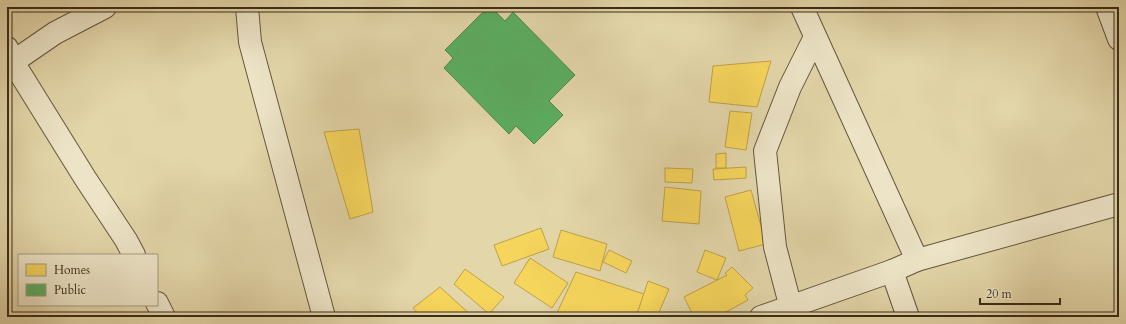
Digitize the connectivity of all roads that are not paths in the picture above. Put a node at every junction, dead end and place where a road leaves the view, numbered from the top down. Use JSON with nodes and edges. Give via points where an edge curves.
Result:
{"nodes":[{"id":1,"x":105,"y":7,"type":"edge"},
{"id":2,"x":247,"y":7,"type":"edge"},
{"id":3,"x":802,"y":7,"type":"edge"},
{"id":4,"x":1107,"y":7,"type":"edge"},
{"id":5,"x":815,"y":37,"type":"junction"},
{"id":6,"x":1119,"y":40,"type":"edge"},
{"id":7,"x":9,"y":59,"type":"edge"},
{"id":8,"x":1119,"y":204,"type":"edge"},
{"id":9,"x":133,"y":254,"type":"edge"},
{"id":10,"x":917,"y":260,"type":"junction"},
{"id":11,"x":892,"y":271,"type":"junction"},
{"id":12,"x":158,"y":305,"type":"edge"},
{"id":13,"x":792,"y":308,"type":"junction"},
{"id":14,"x":164,"y":317,"type":"edge"},
{"id":15,"x":324,"y":317,"type":"edge"},
{"id":16,"x":761,"y":317,"type":"edge"},
{"id":17,"x":908,"y":317,"type":"edge"}],
"edges":[{"from":1,"to":7,"type":"street"},
{"from":2,"to":15,"type":"street","via":[[250,42]]},
{"from":3,"to":5,"type":"street"},
{"from":4,"to":6,"type":"street"},
{"from":5,"to":10,"type":"street"},
{"from":5,"to":13,"type":"street","via":[[790,87],[765,151],[775,247]]},
{"from":7,"to":9,"type":"street"},
{"from":8,"to":10,"type":"street"},
{"from":10,"to":11,"type":"street"},
{"from":11,"to":13,"type":"street"},
{"from":11,"to":17,"type":"street"},
{"from":12,"to":14,"type":"street"},
{"from":13,"to":16,"type":"street"}]}
